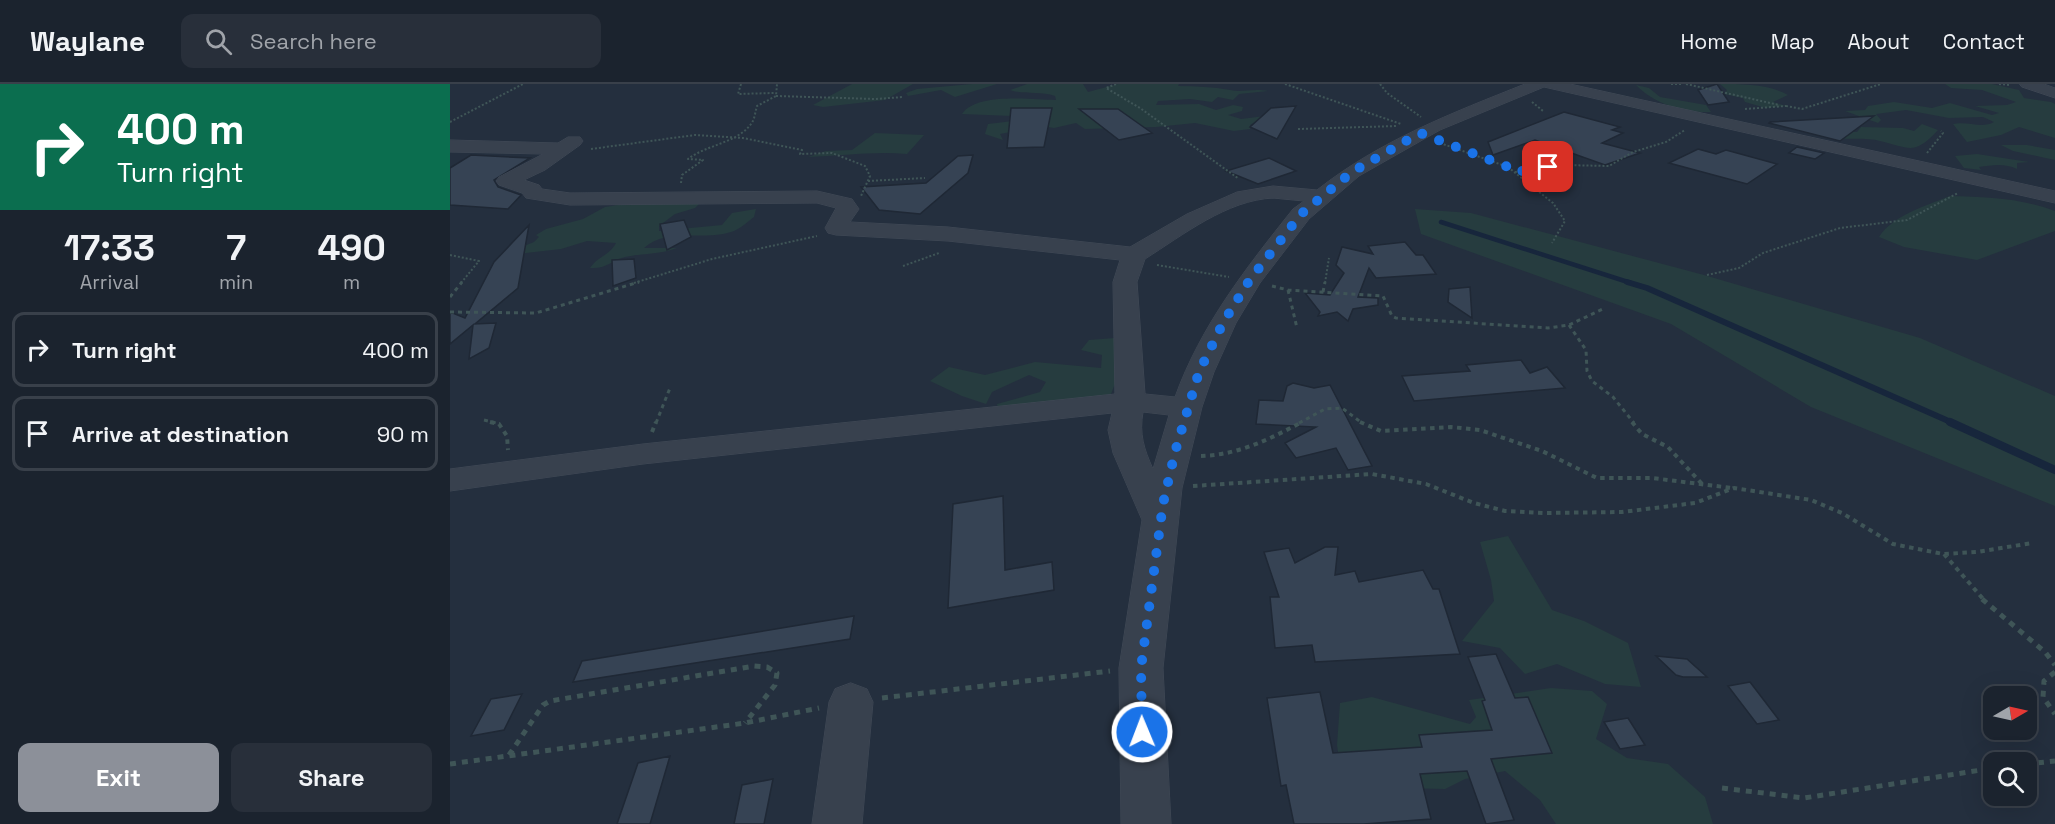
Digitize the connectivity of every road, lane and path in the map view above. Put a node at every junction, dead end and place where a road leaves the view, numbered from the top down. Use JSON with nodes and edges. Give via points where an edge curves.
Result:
{"nodes":[{"id":1,"x":524,"y":84,"type":"edge"},
{"id":2,"x":741,"y":84,"type":"edge"},
{"id":3,"x":777,"y":84,"type":"edge"},
{"id":4,"x":1116,"y":84,"type":"edge"},
{"id":5,"x":1285,"y":84,"type":"edge"},
{"id":6,"x":1380,"y":84,"type":"edge"},
{"id":7,"x":1539,"y":84,"type":"edge"},
{"id":8,"x":1549,"y":84,"type":"edge"},
{"id":9,"x":1671,"y":84,"type":"edge"},
{"id":10,"x":1681,"y":84,"type":"edge"},
{"id":11,"x":1686,"y":84,"type":"edge"},
{"id":12,"x":1881,"y":84,"type":"edge"},
{"id":13,"x":2028,"y":84,"type":"edge"},
{"id":14,"x":2055,"y":93,"type":"edge"},
{"id":15,"x":775,"y":94,"type":"junction"},
{"id":16,"x":903,"y":97,"type":"dead end"},
{"id":17,"x":1786,"y":106,"type":"junction"},
{"id":18,"x":1702,"y":119,"type":"junction"},
{"id":19,"x":450,"y":122,"type":"edge"},
{"id":20,"x":1298,"y":129,"type":"dead end"},
{"id":21,"x":1427,"y":130,"type":"junction"},
{"id":22,"x":1941,"y":131,"type":"dead end"},
{"id":23,"x":726,"y":138,"type":"junction"},
{"id":24,"x":567,"y":145,"type":"junction"},
{"id":25,"x":450,"y":146,"type":"edge"},
{"id":26,"x":1929,"y":171,"type":"junction"},
{"id":27,"x":1515,"y":172,"type":"junction"},
{"id":28,"x":925,"y":177,"type":"dead end"},
{"id":29,"x":868,"y":181,"type":"junction"},
{"id":30,"x":1976,"y":181,"type":"junction"},
{"id":31,"x":1257,"y":193,"type":"junction"},
{"id":32,"x":1319,"y":197,"type":"junction"},
{"id":33,"x":2055,"y":197,"type":"edge"},
{"id":34,"x":686,"y":198,"type":"junction"},
{"id":35,"x":848,"y":208,"type":"junction"},
{"id":36,"x":836,"y":228,"type":"junction"},
{"id":37,"x":1552,"y":243,"type":"dead end"},
{"id":38,"x":450,"y":255,"type":"edge"},
{"id":39,"x":1133,"y":258,"type":"junction"},
{"id":40,"x":1329,"y":258,"type":"dead end"},
{"id":41,"x":1707,"y":275,"type":"dead end"},
{"id":42,"x":1249,"y":281,"type":"junction"},
{"id":43,"x":1288,"y":290,"type":"junction"},
{"id":44,"x":1323,"y":292,"type":"junction"},
{"id":45,"x":450,"y":295,"type":"edge"},
{"id":46,"x":1605,"y":308,"type":"dead end"},
{"id":47,"x":450,"y":312,"type":"edge"},
{"id":48,"x":1569,"y":325,"type":"junction"},
{"id":49,"x":1296,"y":328,"type":"dead end"},
{"id":50,"x":670,"y":388,"type":"dead end"},
{"id":51,"x":1130,"y":402,"type":"junction"},
{"id":52,"x":1187,"y":407,"type":"junction"},
{"id":53,"x":484,"y":420,"type":"dead end"},
{"id":54,"x":1175,"y":452,"type":"junction"},
{"id":55,"x":643,"y":454,"type":"junction"},
{"id":56,"x":502,"y":473,"type":"junction"},
{"id":57,"x":450,"y":480,"type":"edge"},
{"id":58,"x":1703,"y":485,"type":"junction"},
{"id":59,"x":1742,"y":489,"type":"junction"},
{"id":60,"x":1163,"y":504,"type":"junction"},
{"id":61,"x":2032,"y":543,"type":"dead end"},
{"id":62,"x":1943,"y":554,"type":"junction"},
{"id":63,"x":2055,"y":665,"type":"edge"},
{"id":64,"x":1141,"y":668,"type":"junction"},
{"id":65,"x":2055,"y":672,"type":"edge"},
{"id":66,"x":851,"y":702,"type":"junction"},
{"id":67,"x":2055,"y":714,"type":"edge"},
{"id":68,"x":745,"y":723,"type":"junction"},
{"id":69,"x":509,"y":755,"type":"junction"},
{"id":70,"x":2055,"y":761,"type":"edge"},
{"id":71,"x":2037,"y":763,"type":"edge"},
{"id":72,"x":450,"y":764,"type":"edge"},
{"id":73,"x":1983,"y":770,"type":"edge"},
{"id":74,"x":1722,"y":788,"type":"dead end"},
{"id":75,"x":837,"y":824,"type":"edge"},
{"id":76,"x":1146,"y":824,"type":"edge"}],
"edges":[{"from":1,"to":19,"type":"path"},
{"from":2,"to":15,"type":"path","via":[[738,94]]},
{"from":3,"to":15,"type":"path"},
{"from":4,"to":31,"type":"path","via":[[1106,88],[1126,98]]},
{"from":5,"to":20,"type":"path","via":[[1406,125]]},
{"from":6,"to":21,"type":"path"},
{"from":7,"to":21,"type":"street"},
{"from":8,"to":18,"type":"street"},
{"from":9,"to":10,"type":"path"},
{"from":11,"to":17,"type":"path"},
{"from":12,"to":17,"type":"path","via":[[1802,109]]},
{"from":13,"to":14,"type":"street"},
{"from":15,"to":16,"type":"path"},
{"from":15,"to":23,"type":"path","via":[[757,106],[753,121],[745,130]]},
{"from":17,"to":18,"type":"path","via":[[1746,109]]},
{"from":18,"to":26,"type":"street"},
{"from":18,"to":27,"type":"path","via":[[1666,142],[1633,152],[1614,165],[1561,165]]},
{"from":21,"to":27,"type":"path"},
{"from":21,"to":32,"type":"street","via":[[1352,172]]},
{"from":22,"to":26,"type":"path","via":[[1928,149]]},
{"from":23,"to":24,"type":"path","via":[[696,135],[623,147]]},
{"from":23,"to":29,"type":"path","via":[[782,144],[802,150],[800,154],[832,153],[865,166]]},
{"from":23,"to":34,"type":"path","via":[[706,145],[688,159],[703,160],[682,175],[681,187]]},
{"from":24,"to":25,"type":"street"},
{"from":24,"to":34,"type":"street","via":[[506,182],[532,189],[533,194],[556,198]]},
{"from":26,"to":30,"type":"street"},
{"from":27,"to":37,"type":"path","via":[[1553,203],[1565,221]]},
{"from":28,"to":29,"type":"path"},
{"from":29,"to":35,"type":"path","via":[[860,197]]},
{"from":30,"to":33,"type":"street"},
{"from":30,"to":41,"type":"path","via":[[1907,220],[1840,228],[1763,252],[1739,268]]},
{"from":31,"to":32,"type":"street"},
{"from":31,"to":39,"type":"street","via":[[1180,226]]},
{"from":32,"to":42,"type":"street"},
{"from":34,"to":35,"type":"street","via":[[817,197]]},
{"from":35,"to":36,"type":"street"},
{"from":36,"to":39,"type":"street","via":[[927,231],[1056,244]]},
{"from":36,"to":47,"type":"path","via":[[712,259],[536,313]]},
{"from":38,"to":45,"type":"path","via":[[479,261]]},
{"from":39,"to":42,"type":"path"},
{"from":39,"to":51,"type":"street","via":[[1125,282]]},
{"from":40,"to":44,"type":"path"},
{"from":42,"to":43,"type":"path"},
{"from":42,"to":52,"type":"street","via":[[1223,323]]},
{"from":43,"to":44,"type":"path"},
{"from":43,"to":49,"type":"path"},
{"from":44,"to":48,"type":"path","via":[[1383,296],[1396,318],[1548,328]]},
{"from":46,"to":48,"type":"path"},
{"from":48,"to":58,"type":"path","via":[[1586,350],[1587,371],[1592,381],[1613,397],[1642,434],[1668,447]]},
{"from":50,"to":55,"type":"path"},
{"from":51,"to":52,"type":"street"},
{"from":51,"to":55,"type":"street"},
{"from":51,"to":60,"type":"street","via":[[1124,430],[1129,453]]},
{"from":52,"to":54,"type":"street"},
{"from":53,"to":56,"type":"path","via":[[499,424],[507,436],[509,453]]},
{"from":54,"to":58,"type":"path","via":[[1215,456],[1268,439],[1335,407],[1373,430],[1480,430],[1542,451],[1598,478],[1652,478]]},
{"from":54,"to":60,"type":"street"},
{"from":55,"to":56,"type":"street"},
{"from":56,"to":57,"type":"street"},
{"from":58,"to":59,"type":"path"},
{"from":59,"to":60,"type":"path","via":[[1734,488],[1695,503],[1622,512],[1543,513],[1505,511],[1426,484],[1371,474],[1230,482]]},
{"from":59,"to":62,"type":"path","via":[[1811,500],[1842,513],[1893,544]]},
{"from":60,"to":64,"type":"street"},
{"from":61,"to":62,"type":"path"},
{"from":62,"to":63,"type":"path","via":[[1990,608],[2045,652]]},
{"from":64,"to":66,"type":"path"},
{"from":64,"to":76,"type":"street"},
{"from":65,"to":67,"type":"path","via":[[2044,681],[2043,697]]},
{"from":66,"to":68,"type":"path"},
{"from":66,"to":75,"type":"street"},
{"from":68,"to":69,"type":"path"},
{"from":68,"to":69,"type":"path","via":[[775,685],[777,673],[773,669],[754,666],[550,701],[543,705]]},
{"from":69,"to":72,"type":"path"},
{"from":70,"to":71,"type":"path"},
{"from":73,"to":74,"type":"path","via":[[1804,798]]}]}
